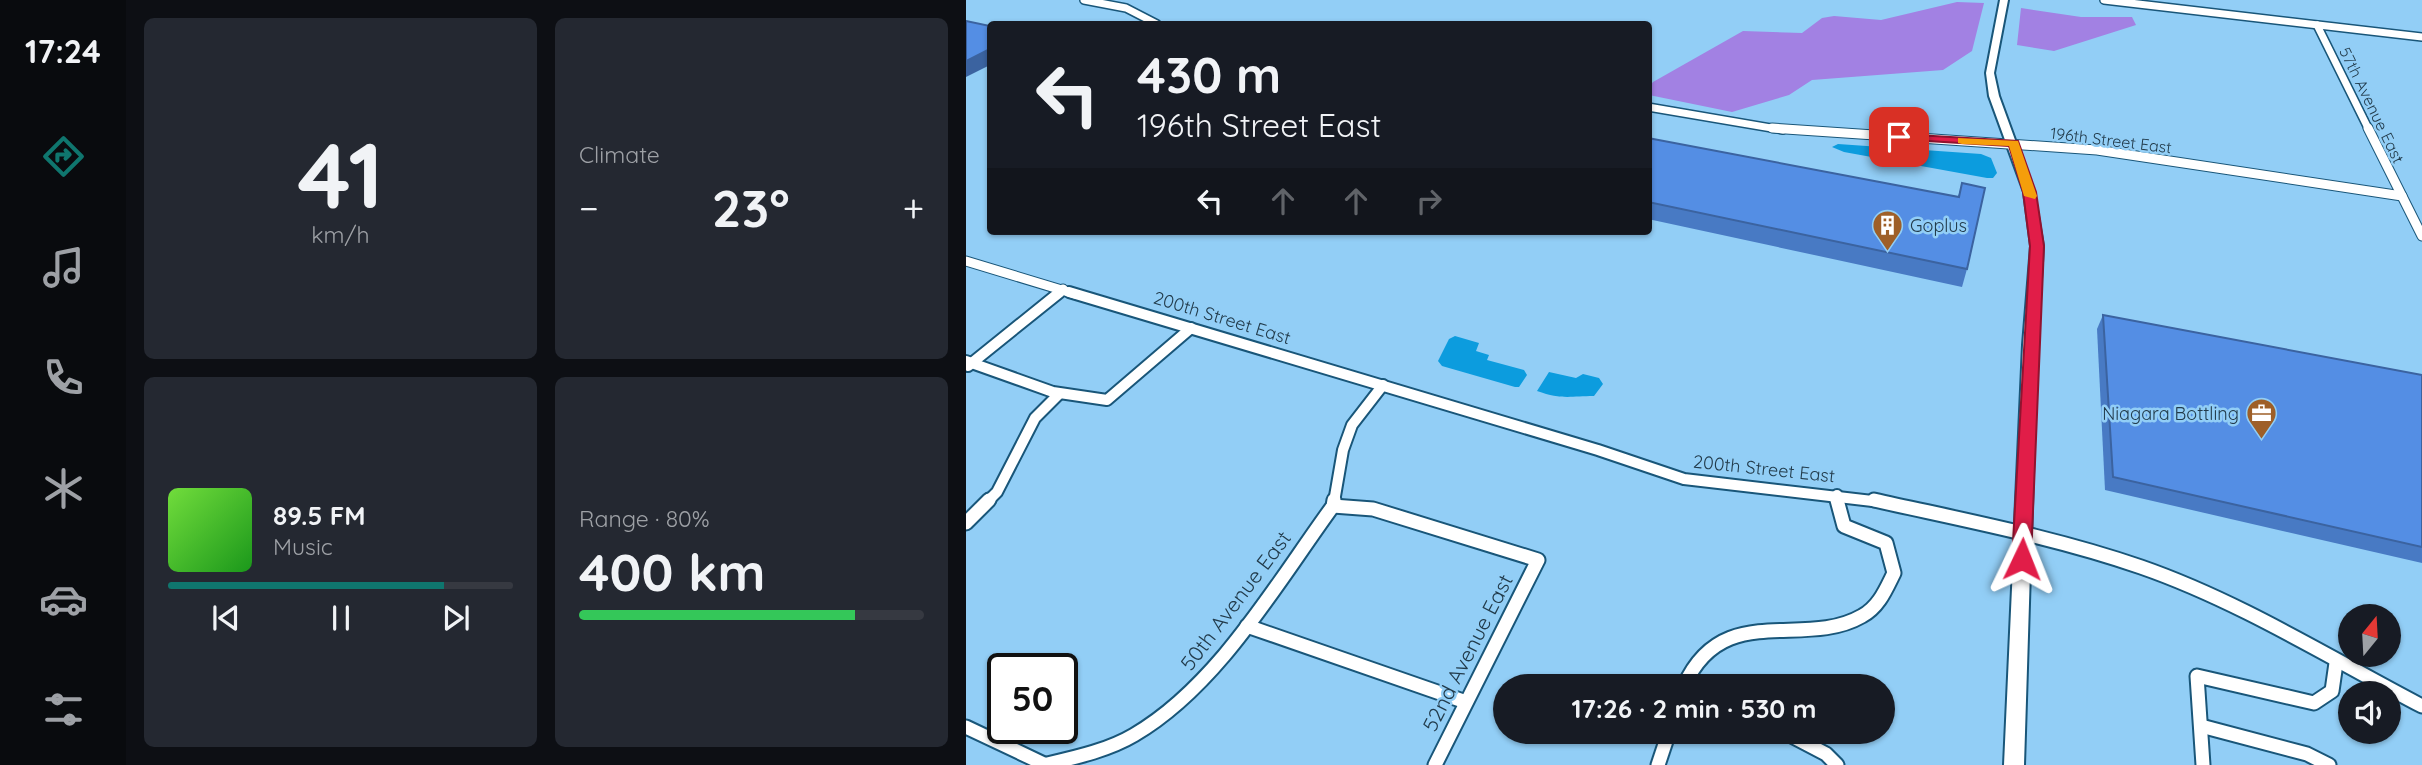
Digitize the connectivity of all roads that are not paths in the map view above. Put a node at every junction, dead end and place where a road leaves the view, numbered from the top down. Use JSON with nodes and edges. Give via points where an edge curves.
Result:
{"nodes":[{"id":1,"x":1084,"y":0,"type":"edge"},
{"id":2,"x":2004,"y":0,"type":"edge"},
{"id":3,"x":2104,"y":0,"type":"edge"},
{"id":4,"x":1155,"y":21,"type":"edge"},
{"id":5,"x":2317,"y":25,"type":"junction"},
{"id":6,"x":2422,"y":37,"type":"edge"},
{"id":7,"x":1652,"y":108,"type":"edge"},
{"id":8,"x":2014,"y":143,"type":"junction"},
{"id":9,"x":2402,"y":196,"type":"junction"},
{"id":10,"x":2422,"y":236,"type":"edge"},
{"id":11,"x":966,"y":261,"type":"edge"},
{"id":12,"x":1063,"y":289,"type":"junction"},
{"id":13,"x":1191,"y":328,"type":"junction"},
{"id":14,"x":968,"y":364,"type":"edge"},
{"id":15,"x":1383,"y":385,"type":"junction"},
{"id":16,"x":1059,"y":394,"type":"junction"},
{"id":17,"x":1838,"y":495,"type":"junction"},
{"id":18,"x":1333,"y":506,"type":"junction"},
{"id":19,"x":966,"y":523,"type":"edge"},
{"id":20,"x":2023,"y":533,"type":"junction"},
{"id":21,"x":1247,"y":626,"type":"junction"},
{"id":22,"x":2336,"y":663,"type":"junction"},
{"id":23,"x":1694,"y":674,"type":"edge"},
{"id":24,"x":1466,"y":702,"type":"junction"},
{"id":25,"x":2422,"y":706,"type":"edge"},
{"id":26,"x":2201,"y":726,"type":"junction"},
{"id":27,"x":966,"y":727,"type":"edge"},
{"id":28,"x":1665,"y":744,"type":"edge"},
{"id":29,"x":1807,"y":744,"type":"edge"},
{"id":30,"x":1043,"y":764,"type":"edge"},
{"id":31,"x":1435,"y":765,"type":"edge"},
{"id":32,"x":1658,"y":765,"type":"edge"},
{"id":33,"x":1837,"y":765,"type":"edge"},
{"id":34,"x":2014,"y":765,"type":"edge"},
{"id":35,"x":2203,"y":765,"type":"edge"},
{"id":36,"x":2329,"y":765,"type":"edge"}],
"edges":[{"from":1,"to":4,"type":"street","via":[[1126,8]]},
{"from":2,"to":8,"type":"main road","via":[[1990,73],[1994,96]]},
{"from":3,"to":5,"type":"street"},
{"from":5,"to":6,"type":"street"},
{"from":5,"to":9,"type":"street","name":"57th Avenue East"},
{"from":7,"to":8,"type":"street","name":"196th Street East","via":[[1796,132]]},
{"from":8,"to":9,"type":"street","name":"196th Street East","via":[[2124,154]]},
{"from":8,"to":20,"type":"main road","via":[[2029,192],[2037,246]]},
{"from":9,"to":10,"type":"street","name":"57th Avenue East"},
{"from":11,"to":12,"type":"street","name":"200th Street East"},
{"from":12,"to":13,"type":"street","name":"200th Street East"},
{"from":12,"to":14,"type":"street"},
{"from":13,"to":15,"type":"street","name":"200th Street East"},
{"from":13,"to":16,"type":"street","via":[[1107,400]]},
{"from":14,"to":16,"type":"street"},
{"from":15,"to":17,"type":"street","name":"200th Street East","via":[[1684,479]]},
{"from":15,"to":18,"type":"street","name":"50th Avenue East","via":[[1352,425]]},
{"from":16,"to":19,"type":"street","via":[[1035,418],[996,492]]},
{"from":17,"to":20,"type":"street","name":"200th Street East"},
{"from":17,"to":23,"type":"street","via":[[1844,526],[1886,543],[1894,573],[1884,597],[1847,624],[1749,630],[1728,638],[1701,659]]},
{"from":18,"to":21,"type":"street","name":"50th Avenue East"},
{"from":18,"to":24,"type":"street","name":"52nd Avenue East","via":[[1373,509],[1538,560]]},
{"from":20,"to":22,"type":"street","name":"200th Street East","via":[[2144,568],[2230,605]]},
{"from":20,"to":34,"type":"main road"},
{"from":21,"to":24,"type":"street"},
{"from":21,"to":30,"type":"street","name":"50th Avenue East","via":[[1209,675],[1159,721],[1106,749]]},
{"from":22,"to":25,"type":"street","name":"200th Street East"},
{"from":22,"to":26,"type":"street","via":[[2332,691],[2314,703],[2197,676]]},
{"from":24,"to":31,"type":"street","name":"52nd Avenue East"},
{"from":26,"to":35,"type":"street"},
{"from":26,"to":36,"type":"street","via":[[2306,754]]},
{"from":27,"to":30,"type":"street"},
{"from":28,"to":32,"type":"street"},
{"from":29,"to":33,"type":"street"}]}
